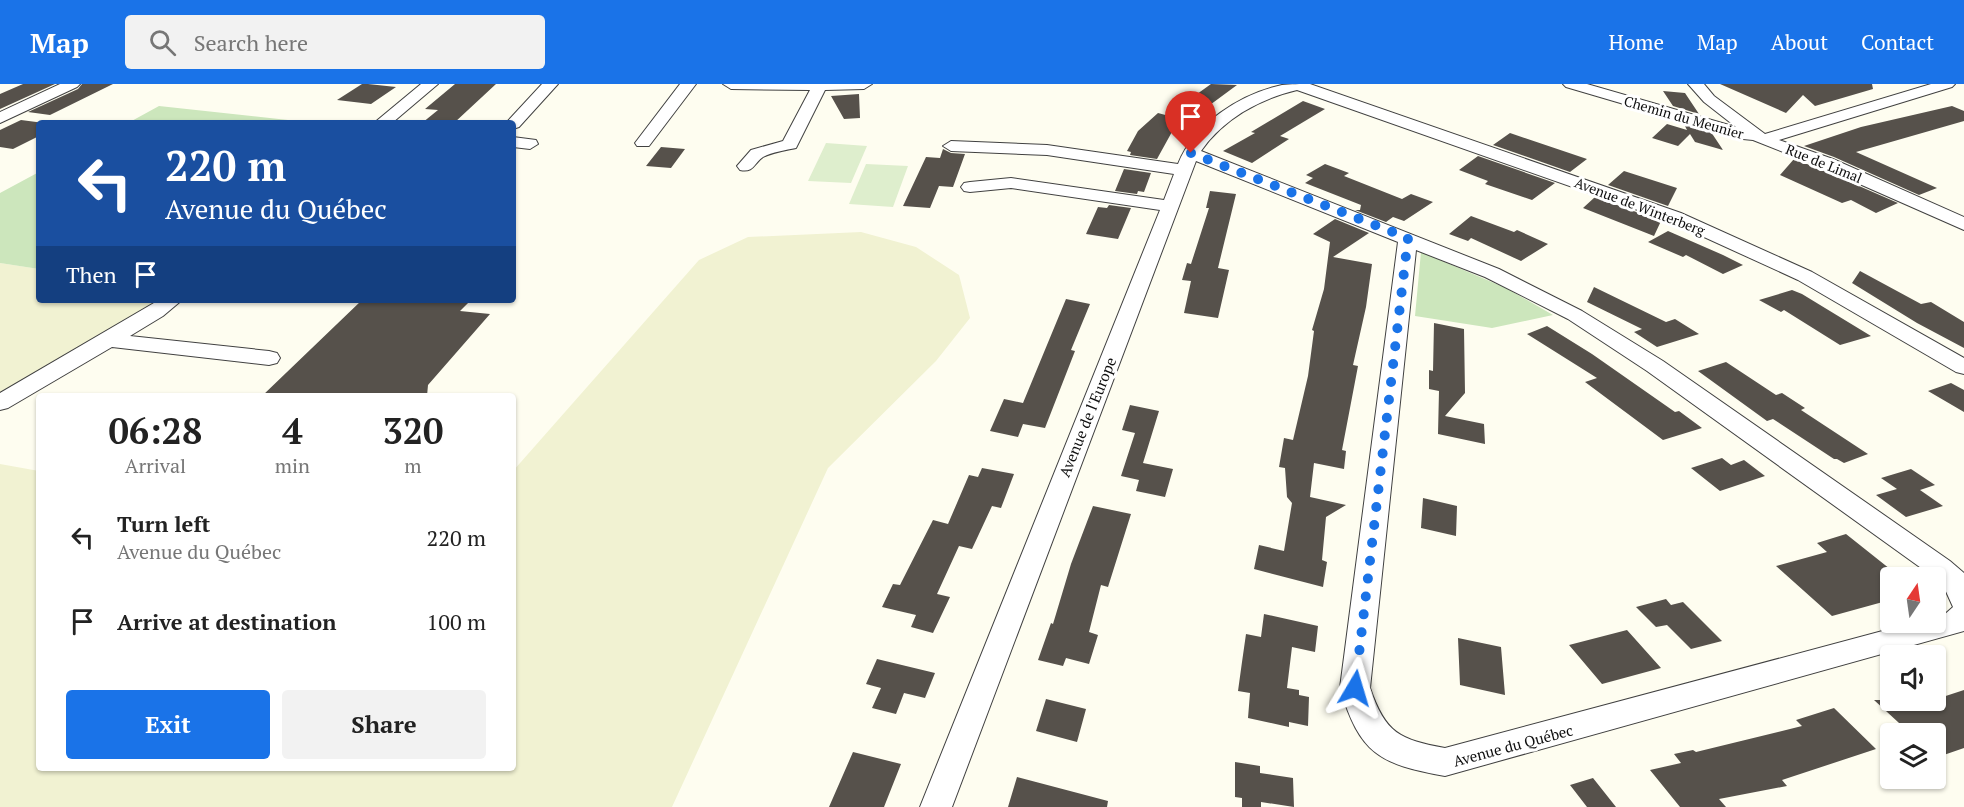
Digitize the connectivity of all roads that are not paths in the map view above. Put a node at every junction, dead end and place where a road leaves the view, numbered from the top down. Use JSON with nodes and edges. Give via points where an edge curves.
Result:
{"nodes":[{"id":1,"x":72,"y":84,"type":"edge"},
{"id":2,"x":430,"y":84,"type":"edge"},
{"id":3,"x":550,"y":84,"type":"edge"},
{"id":4,"x":688,"y":84,"type":"edge"},
{"id":5,"x":732,"y":84,"type":"edge"},
{"id":6,"x":864,"y":84,"type":"edge"},
{"id":7,"x":1571,"y":84,"type":"edge"},
{"id":8,"x":1696,"y":84,"type":"edge"},
{"id":9,"x":1947,"y":84,"type":"edge"},
{"id":10,"x":1300,"y":85,"type":"edge"},
{"id":11,"x":820,"y":86,"type":"junction"},
{"id":12,"x":0,"y":118,"type":"edge"},
{"id":13,"x":386,"y":120,"type":"edge"},
{"id":14,"x":516,"y":121,"type":"edge"},
{"id":15,"x":1763,"y":140,"type":"junction"},
{"id":16,"x":516,"y":142,"type":"edge"},
{"id":17,"x":643,"y":143,"type":"dead end"},
{"id":18,"x":530,"y":144,"type":"dead end"},
{"id":19,"x":951,"y":146,"type":"dead end"},
{"id":20,"x":1187,"y":161,"type":"junction"},
{"id":21,"x":746,"y":166,"type":"dead end"},
{"id":22,"x":970,"y":187,"type":"dead end"},
{"id":23,"x":1169,"y":206,"type":"junction"},
{"id":24,"x":1964,"y":224,"type":"edge"},
{"id":25,"x":1408,"y":238,"type":"junction"},
{"id":26,"x":167,"y":303,"type":"edge"},
{"id":27,"x":108,"y":340,"type":"junction"},
{"id":28,"x":269,"y":358,"type":"dead end"},
{"id":29,"x":1964,"y":367,"type":"edge"},
{"id":30,"x":0,"y":403,"type":"edge"},
{"id":31,"x":1964,"y":602,"type":"edge"},
{"id":32,"x":1964,"y":614,"type":"edge"},
{"id":33,"x":936,"y":807,"type":"edge"}],
"edges":[{"from":1,"to":12,"type":"street"},
{"from":2,"to":13,"type":"street"},
{"from":3,"to":14,"type":"street"},
{"from":4,"to":17,"type":"street"},
{"from":5,"to":11,"type":"street"},
{"from":6,"to":11,"type":"street"},
{"from":7,"to":15,"type":"street","name":"Chemin du Meunier"},
{"from":8,"to":15,"type":"street","name":"Rue de Limal","via":[[1709,99]]},
{"from":9,"to":15,"type":"street"},
{"from":10,"to":20,"type":"street","name":"Avenue de l'Europe","via":[[1240,107],[1217,123]]},
{"from":10,"to":29,"type":"street","name":"Avenue de Winterberg","via":[[1694,225],[1805,276]]},
{"from":11,"to":21,"type":"street","via":[[790,144],[761,152]]},
{"from":15,"to":24,"type":"street","name":"Rue de Limal"},
{"from":16,"to":18,"type":"street"},
{"from":19,"to":20,"type":"street"},
{"from":20,"to":23,"type":"street","name":"Avenue de l'Europe"},
{"from":20,"to":25,"type":"street"},
{"from":22,"to":23,"type":"street","via":[[1011,183]]},
{"from":23,"to":33,"type":"street","name":"Avenue de l'Europe"},
{"from":25,"to":31,"type":"street","via":[[1492,273],[1575,315],[1655,366],[1940,568],[1955,581]]},
{"from":25,"to":32,"type":"street","name":"Avenue du Québec","via":[[1355,688],[1363,716],[1380,741],[1409,757],[1445,762],[1953,624]]},
{"from":26,"to":27,"type":"street"},
{"from":27,"to":28,"type":"street"},
{"from":27,"to":30,"type":"street"}]}
